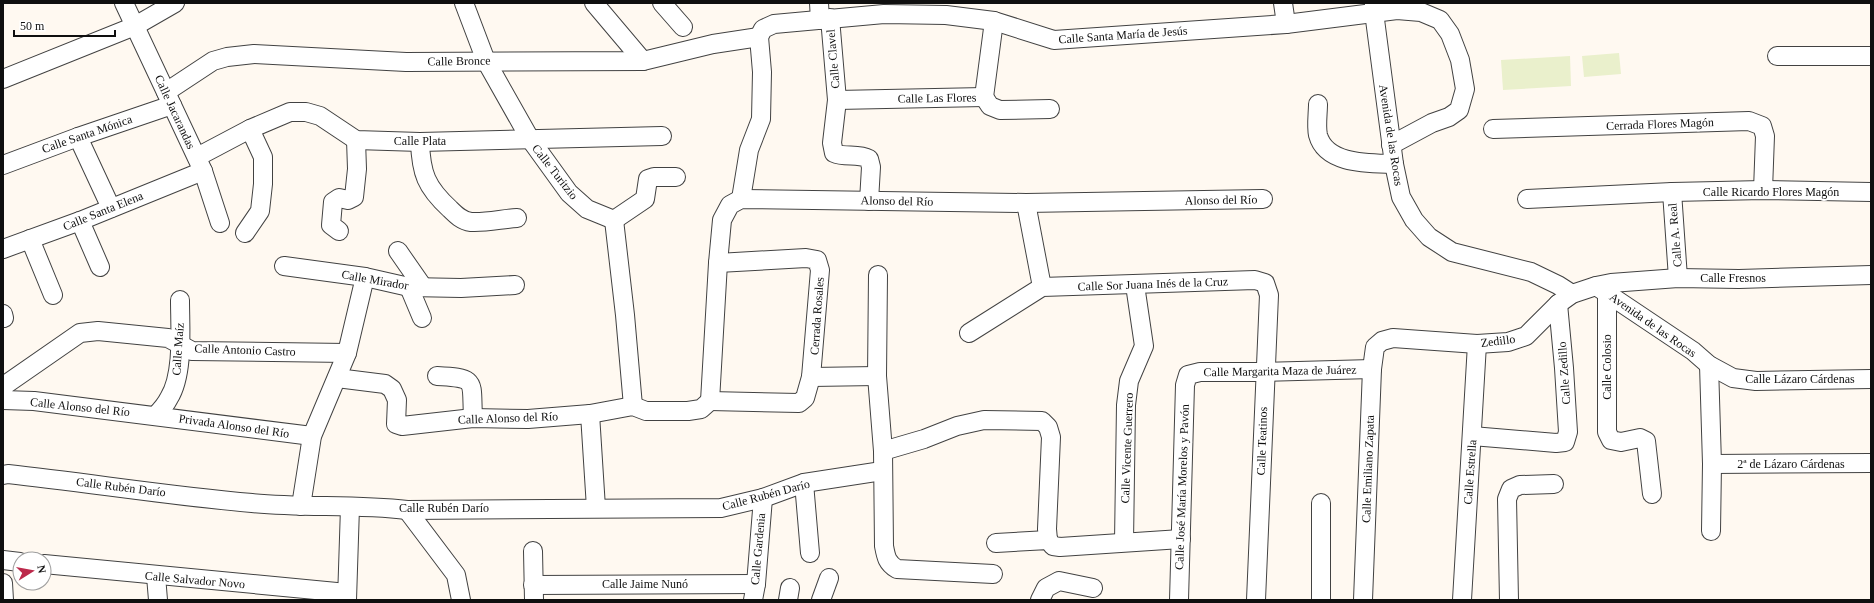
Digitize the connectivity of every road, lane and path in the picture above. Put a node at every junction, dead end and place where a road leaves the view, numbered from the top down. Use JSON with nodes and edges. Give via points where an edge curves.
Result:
{"nodes":[{"id":1,"x":124,"y":3,"type":"edge"},
{"id":2,"x":175,"y":3,"type":"edge"},
{"id":3,"x":464,"y":3,"type":"edge"},
{"id":4,"x":594,"y":3,"type":"edge"},
{"id":5,"x":662,"y":3,"type":"edge"},
{"id":6,"x":901,"y":3,"type":"edge"},
{"id":7,"x":1283,"y":3,"type":"edge"},
{"id":8,"x":884,"y":8,"type":"edge"},
{"id":9,"x":1374,"y":8,"type":"edge"},
{"id":10,"x":823,"y":14,"type":"edge"},
{"id":11,"x":994,"y":21,"type":"junction"},
{"id":12,"x":1286,"y":24,"type":"junction"},
{"id":13,"x":136,"y":26,"type":"junction"},
{"id":14,"x":683,"y":27,"type":"dead end"},
{"id":15,"x":759,"y":37,"type":"junction"},
{"id":16,"x":1778,"y":56,"type":"dead end"},
{"id":17,"x":1871,"y":56,"type":"edge"},
{"id":18,"x":486,"y":61,"type":"junction"},
{"id":19,"x":643,"y":61,"type":"junction"},
{"id":20,"x":3,"y":79,"type":"edge"},
{"id":21,"x":984,"y":97,"type":"junction"},
{"id":22,"x":169,"y":99,"type":"junction"},
{"id":23,"x":836,"y":100,"type":"junction"},
{"id":24,"x":1318,"y":104,"type":"dead end"},
{"id":25,"x":1050,"y":109,"type":"dead end"},
{"id":26,"x":250,"y":129,"type":"junction"},
{"id":27,"x":1492,"y":129,"type":"dead end"},
{"id":28,"x":78,"y":136,"type":"junction"},
{"id":29,"x":662,"y":136,"type":"dead end"},
{"id":30,"x":530,"y":139,"type":"junction"},
{"id":31,"x":356,"y":140,"type":"junction"},
{"id":32,"x":420,"y":142,"type":"junction"},
{"id":33,"x":1391,"y":145,"type":"junction"},
{"id":34,"x":200,"y":164,"type":"junction"},
{"id":35,"x":1394,"y":164,"type":"junction"},
{"id":36,"x":3,"y":165,"type":"edge"},
{"id":37,"x":676,"y":177,"type":"dead end"},
{"id":38,"x":1763,"y":190,"type":"junction"},
{"id":39,"x":1672,"y":192,"type":"junction"},
{"id":40,"x":1871,"y":192,"type":"edge"},
{"id":41,"x":741,"y":199,"type":"junction"},
{"id":42,"x":1263,"y":199,"type":"dead end"},
{"id":43,"x":1527,"y":199,"type":"dead end"},
{"id":44,"x":869,"y":201,"type":"junction"},
{"id":45,"x":1026,"y":203,"type":"junction"},
{"id":46,"x":111,"y":208,"type":"junction"},
{"id":47,"x":517,"y":218,"type":"dead end"},
{"id":48,"x":614,"y":220,"type":"junction"},
{"id":49,"x":80,"y":221,"type":"junction"},
{"id":50,"x":220,"y":224,"type":"dead end"},
{"id":51,"x":339,"y":231,"type":"dead end"},
{"id":52,"x":245,"y":233,"type":"dead end"},
{"id":53,"x":30,"y":239,"type":"junction"},
{"id":54,"x":3,"y":249,"type":"edge"},
{"id":55,"x":398,"y":251,"type":"dead end"},
{"id":56,"x":718,"y":263,"type":"junction"},
{"id":57,"x":284,"y":266,"type":"dead end"},
{"id":58,"x":100,"y":267,"type":"dead end"},
{"id":59,"x":1871,"y":275,"type":"edge"},
{"id":60,"x":878,"y":276,"type":"dead end"},
{"id":61,"x":365,"y":277,"type":"junction"},
{"id":62,"x":1678,"y":278,"type":"junction"},
{"id":63,"x":1265,"y":283,"type":"joint"},
{"id":64,"x":515,"y":285,"type":"dead end"},
{"id":65,"x":1136,"y":285,"type":"junction"},
{"id":66,"x":416,"y":287,"type":"junction"},
{"id":67,"x":1042,"y":287,"type":"junction"},
{"id":68,"x":1601,"y":289,"type":"junction"},
{"id":69,"x":53,"y":296,"type":"dead end"},
{"id":70,"x":1565,"y":299,"type":"junction"},
{"id":71,"x":180,"y":300,"type":"dead end"},
{"id":72,"x":422,"y":318,"type":"dead end"},
{"id":73,"x":969,"y":333,"type":"dead end"},
{"id":74,"x":1382,"y":341,"type":"joint"},
{"id":75,"x":181,"y":344,"type":"junction"},
{"id":76,"x":1477,"y":344,"type":"junction"},
{"id":77,"x":347,"y":353,"type":"junction"},
{"id":78,"x":1709,"y":365,"type":"junction"},
{"id":79,"x":1372,"y":369,"type":"junction"},
{"id":80,"x":1264,"y":372,"type":"junction"},
{"id":81,"x":1188,"y":375,"type":"joint"},
{"id":82,"x":437,"y":376,"type":"dead end"},
{"id":83,"x":877,"y":376,"type":"junction"},
{"id":84,"x":811,"y":377,"type":"junction"},
{"id":85,"x":337,"y":378,"type":"junction"},
{"id":86,"x":1871,"y":379,"type":"edge"},
{"id":87,"x":3,"y":391,"type":"edge"},
{"id":88,"x":3,"y":400,"type":"edge"},
{"id":89,"x":710,"y":401,"type":"junction"},
{"id":90,"x":633,"y":406,"type":"junction"},
{"id":91,"x":590,"y":414,"type":"junction"},
{"id":92,"x":156,"y":415,"type":"junction"},
{"id":93,"x":473,"y":418,"type":"junction"},
{"id":94,"x":312,"y":436,"type":"junction"},
{"id":95,"x":1472,"y":436,"type":"junction"},
{"id":96,"x":883,"y":450,"type":"junction"},
{"id":97,"x":1871,"y":463,"type":"edge"},
{"id":98,"x":1712,"y":464,"type":"junction"},
{"id":99,"x":882,"y":471,"type":"junction"},
{"id":100,"x":3,"y":475,"type":"edge"},
{"id":101,"x":804,"y":483,"type":"junction"},
{"id":102,"x":1554,"y":484,"type":"dead end"},
{"id":103,"x":1652,"y":494,"type":"dead end"},
{"id":104,"x":763,"y":498,"type":"junction"},
{"id":105,"x":1321,"y":503,"type":"dead end"},
{"id":106,"x":301,"y":506,"type":"junction"},
{"id":107,"x":350,"y":507,"type":"junction"},
{"id":108,"x":596,"y":508,"type":"junction"},
{"id":109,"x":407,"y":510,"type":"junction"},
{"id":110,"x":1710,"y":531,"type":"dead end"},
{"id":111,"x":1181,"y":539,"type":"junction"},
{"id":112,"x":1048,"y":540,"type":"junction"},
{"id":113,"x":1124,"y":542,"type":"junction"},
{"id":114,"x":996,"y":543,"type":"dead end"},
{"id":115,"x":533,"y":551,"type":"dead end"},
{"id":116,"x":810,"y":553,"type":"dead end"},
{"id":117,"x":52,"y":565,"type":"edge"},
{"id":118,"x":993,"y":574,"type":"dead end"},
{"id":119,"x":156,"y":576,"type":"junction"},
{"id":120,"x":829,"y":578,"type":"dead end"},
{"id":121,"x":3,"y":584,"type":"edge"},
{"id":122,"x":1093,"y":588,"type":"dead end"},
{"id":123,"x":534,"y":592,"type":"edge"},
{"id":124,"x":754,"y":592,"type":"edge"},
{"id":125,"x":347,"y":597,"type":"edge"},
{"id":126,"x":4,"y":600,"type":"edge"},
{"id":127,"x":158,"y":600,"type":"edge"},
{"id":128,"x":460,"y":600,"type":"edge"},
{"id":129,"x":821,"y":600,"type":"edge"},
{"id":130,"x":1040,"y":600,"type":"edge"},
{"id":131,"x":1179,"y":600,"type":"edge"},
{"id":132,"x":1256,"y":600,"type":"edge"},
{"id":133,"x":1321,"y":600,"type":"edge"},
{"id":134,"x":1363,"y":600,"type":"edge"},
{"id":135,"x":1462,"y":600,"type":"edge"},
{"id":136,"x":1509,"y":600,"type":"edge"}],
"edges":[{"from":1,"to":13,"type":"street","name":"Calle Jacarandas"},
{"from":2,"to":13,"type":"street"},
{"from":3,"to":18,"type":"street","name":"Calle Turitzio"},
{"from":4,"to":19,"type":"street"},
{"from":5,"to":14,"type":"street"},
{"from":6,"to":8,"type":"street"},
{"from":7,"to":12,"type":"street"},
{"from":8,"to":10,"type":"street","name":"Calle Santa María de Jesús"},
{"from":8,"to":11,"type":"street","name":"Calle Santa María de Jesús"},
{"from":9,"to":12,"type":"street","name":"Calle Santa María de Jesús"},
{"from":9,"to":33,"type":"street","name":"Avenida de las Rocas"},
{"from":9,"to":33,"type":"street","name":"Calle Santa María de Jesús","via":[[1421,12],[1440,20],[1450,34],[1460,60],[1465,89],[1459,110]]},
{"from":10,"to":15,"type":"street","name":"Calle Santa María de Jesús","via":[[774,24],[763,29]]},
{"from":10,"to":23,"type":"street","name":"Calle Clavel"},
{"from":11,"to":12,"type":"street","name":"Calle Santa María de Jesús","via":[[1054,40]]},
{"from":11,"to":21,"type":"street","name":"Calle Las Flores"},
{"from":13,"to":20,"type":"street"},
{"from":13,"to":22,"type":"street","name":"Calle Jacarandas"},
{"from":15,"to":19,"type":"street","name":"Calle Bronce","via":[[713,44]]},
{"from":15,"to":41,"type":"street","via":[[762,72],[761,119],[749,150]]},
{"from":16,"to":17,"type":"street"},
{"from":18,"to":19,"type":"street","name":"Calle Bronce"},
{"from":18,"to":22,"type":"street","name":"Calle Bronce","via":[[406,62],[254,54],[227,56],[213,61]]},
{"from":18,"to":30,"type":"street","name":"Calle Turitzio"},
{"from":21,"to":23,"type":"street","name":"Calle Las Flores"},
{"from":21,"to":25,"type":"street","via":[[990,106],[1000,110]]},
{"from":22,"to":28,"type":"street","name":"Calle Santa Mónica"},
{"from":22,"to":34,"type":"street","name":"Calle Jacarandas"},
{"from":23,"to":44,"type":"street","name":"Calle Clavel","via":[[832,143],[834,153],[842,156],[864,156],[869,159]]},
{"from":24,"to":35,"type":"street","via":[[1318,135],[1324,146],[1341,159],[1359,163]]},
{"from":26,"to":31,"type":"street","via":[[290,112],[306,112],[320,116]]},
{"from":26,"to":34,"type":"street"},
{"from":26,"to":52,"type":"street","via":[[263,157],[263,184],[260,211]]},
{"from":27,"to":38,"type":"street","name":"Cerrada Flores Magón","via":[[1749,121],[1762,126],[1765,136]]},
{"from":28,"to":36,"type":"street","name":"Calle Santa Mónica"},
{"from":28,"to":46,"type":"street"},
{"from":29,"to":30,"type":"street","name":"Calle Plata"},
{"from":30,"to":32,"type":"street","name":"Calle Plata"},
{"from":30,"to":48,"type":"street","name":"Calle Turitzio","via":[[569,193],[587,209]]},
{"from":31,"to":32,"type":"street","name":"Calle Plata"},
{"from":31,"to":51,"type":"street","via":[[357,169],[354,197],[348,200],[339,198],[334,202],[331,225]]},
{"from":32,"to":47,"type":"street","via":[[420,164],[426,182],[440,201],[460,218],[470,222]]},
{"from":33,"to":35,"type":"street","name":"Avenida de las Rocas"},
{"from":34,"to":46,"type":"street","name":"Calle Santa Elena"},
{"from":34,"to":50,"type":"street","name":"Calle Jacarandas"},
{"from":35,"to":70,"type":"street","name":"Avenida de las Rocas","via":[[1401,197],[1414,220],[1429,237],[1452,252],[1531,272],[1558,285]]},
{"from":37,"to":48,"type":"street","via":[[648,179],[646,199]]},
{"from":38,"to":39,"type":"street","name":"Calle Ricardo Flores Magón"},
{"from":38,"to":40,"type":"street","name":"Calle Ricardo Flores Magón"},
{"from":39,"to":43,"type":"street","name":"Calle Ricardo Flores Magón"},
{"from":39,"to":62,"type":"street","name":"Calle A. Real"},
{"from":41,"to":44,"type":"street","name":"Alonso del Río"},
{"from":41,"to":56,"type":"street","via":[[730,205],[722,220]]},
{"from":42,"to":45,"type":"street","name":"Alonso del Río"},
{"from":44,"to":45,"type":"street","name":"Alonso del Río"},
{"from":45,"to":67,"type":"street"},
{"from":46,"to":49,"type":"street","name":"Calle Santa Elena"},
{"from":48,"to":90,"type":"street"},
{"from":49,"to":53,"type":"street","name":"Calle Santa Elena"},
{"from":49,"to":58,"type":"street"},
{"from":53,"to":54,"type":"street","name":"Calle Santa Elena"},
{"from":53,"to":69,"type":"street"},
{"from":55,"to":66,"type":"street"},
{"from":56,"to":84,"type":"street","name":"Cerrada Rosales","via":[[806,258],[817,260],[820,270]]},
{"from":56,"to":89,"type":"street"},
{"from":57,"to":61,"type":"street","name":"Calle Mirador"},
{"from":59,"to":62,"type":"street","name":"Calle Fresnos"},
{"from":60,"to":83,"type":"street"},
{"from":61,"to":66,"type":"street","name":"Calle Mirador"},
{"from":61,"to":77,"type":"street"},
{"from":62,"to":68,"type":"street","name":"Calle Fresnos","via":[[1611,283]]},
{"from":63,"to":65,"type":"street","name":"Calle Sor Juana Inés de la Cruz","via":[[1254,280]]},
{"from":63,"to":80,"type":"street","name":"Calle Teatinos","via":[[1269,295]]},
{"from":64,"to":66,"type":"street","name":"Calle Mirador"},
{"from":65,"to":67,"type":"street","name":"Calle Sor Juana Inés de la Cruz"},
{"from":65,"to":113,"type":"street","name":"Calle Vicente Guerrero","via":[[1144,346],[1129,381],[1126,406]]},
{"from":66,"to":72,"type":"street"},
{"from":67,"to":73,"type":"street"},
{"from":68,"to":70,"type":"street","name":"Zedillo"},
{"from":68,"to":78,"type":"street","name":"Avenida de las Rocas","via":[[1693,351]]},
{"from":68,"to":103,"type":"street","name":"Calle Colosio","via":[[1607,432],[1611,440],[1621,442],[1640,438],[1646,441]]},
{"from":70,"to":76,"type":"street","name":"Zedillo","via":[[1526,336],[1508,342]]},
{"from":70,"to":95,"type":"street","name":"Calle Zedillo","via":[[1564,368],[1568,432],[1565,442]]},
{"from":71,"to":75,"type":"street","name":"Calle Maíz"},
{"from":74,"to":76,"type":"street","name":"Zedillo","via":[[1393,338]]},
{"from":74,"to":79,"type":"street","name":"Calle Emiliano Zapata","via":[[1375,347]]},
{"from":75,"to":77,"type":"street","name":"Calle Antonio Castro","via":[[192,350]]},
{"from":75,"to":87,"type":"street","name":"Calle Antonio Castro","via":[[168,338],[98,331],[80,333],[5,385]]},
{"from":75,"to":92,"type":"street","name":"Calle Maíz","via":[[170,397]]},
{"from":76,"to":95,"type":"street","name":"Calle Estrella"},
{"from":77,"to":85,"type":"street"},
{"from":78,"to":86,"type":"street","name":"Calle Lázaro Cárdenas","via":[[1732,378],[1756,381]]},
{"from":78,"to":98,"type":"street"},
{"from":79,"to":80,"type":"street","name":"Calle Margarita Maza de Juárez"},
{"from":79,"to":134,"type":"street","name":"Calle Emiliano Zapata"},
{"from":80,"to":81,"type":"street","name":"Calle Margarita Maza de Juárez","via":[[1200,372]]},
{"from":80,"to":132,"type":"street","name":"Calle Teatinos"},
{"from":81,"to":111,"type":"street","name":"Calle José María Morelos y Pavón","via":[[1185,385]]},
{"from":82,"to":93,"type":"street","via":[[462,377],[468,380],[471,386]]},
{"from":83,"to":84,"type":"street"},
{"from":83,"to":96,"type":"street"},
{"from":84,"to":89,"type":"street","via":[[805,398],[799,403]]},
{"from":85,"to":93,"type":"street","name":"Calle Alonso del Río","via":[[385,384],[392,388],[396,400],[396,424],[402,426]]},
{"from":85,"to":94,"type":"street"},
{"from":88,"to":92,"type":"street","name":"Calle Alonso del Río","via":[[34,401]]},
{"from":89,"to":90,"type":"street","name":"Calle Alonso del Río","via":[[701,409],[688,411],[646,411]]},
{"from":90,"to":91,"type":"street","name":"Calle Alonso del Río"},
{"from":91,"to":93,"type":"street","name":"Calle Alonso del Río","via":[[528,419]]},
{"from":91,"to":108,"type":"street"},
{"from":92,"to":94,"type":"street","name":"Privada Alonso del Río"},
{"from":94,"to":106,"type":"street"},
{"from":95,"to":135,"type":"street","name":"Calle Estrella"},
{"from":96,"to":99,"type":"street"},
{"from":96,"to":112,"type":"street","via":[[984,420],[1042,421],[1048,427],[1051,438]]},
{"from":97,"to":98,"type":"street","name":"2ª de Lázaro Cárdenas"},
{"from":98,"to":110,"type":"street"},
{"from":99,"to":101,"type":"street","name":"Calle Rubén Darío"},
{"from":99,"to":118,"type":"street","via":[[884,546],[889,565],[907,570]]},
{"from":100,"to":106,"type":"street","name":"Calle Rubén Darío","via":[[252,503]]},
{"from":101,"to":104,"type":"street","name":"Calle Rubén Darío"},
{"from":101,"to":116,"type":"street"},
{"from":102,"to":136,"type":"street","via":[[1520,485],[1511,488],[1507,499]]},
{"from":104,"to":108,"type":"street","name":"Calle Rubén Darío","via":[[722,508]]},
{"from":104,"to":124,"type":"street","name":"Calle Gardenia"},
{"from":105,"to":133,"type":"street"},
{"from":106,"to":107,"type":"street","name":"Calle Rubén Darío"},
{"from":107,"to":109,"type":"street","name":"Calle Rubén Darío"},
{"from":107,"to":125,"type":"street"},
{"from":108,"to":109,"type":"street","name":"Calle Rubén Darío"},
{"from":109,"to":128,"type":"street","via":[[456,575]]},
{"from":111,"to":113,"type":"street"},
{"from":111,"to":131,"type":"street","name":"Calle José María Morelos y Pavón"},
{"from":112,"to":113,"type":"street","via":[[1053,546]]},
{"from":112,"to":114,"type":"street"},
{"from":115,"to":123,"type":"street"},
{"from":117,"to":119,"type":"street","name":"Calle Salvador Novo"},
{"from":119,"to":125,"type":"street","name":"Calle Salvador Novo"},
{"from":119,"to":127,"type":"street"},
{"from":120,"to":129,"type":"street"},
{"from":121,"to":126,"type":"street"},
{"from":122,"to":130,"type":"street","via":[[1059,581],[1046,588]]},
{"from":123,"to":124,"type":"street","name":"Calle Jaime Nunó"}]}
